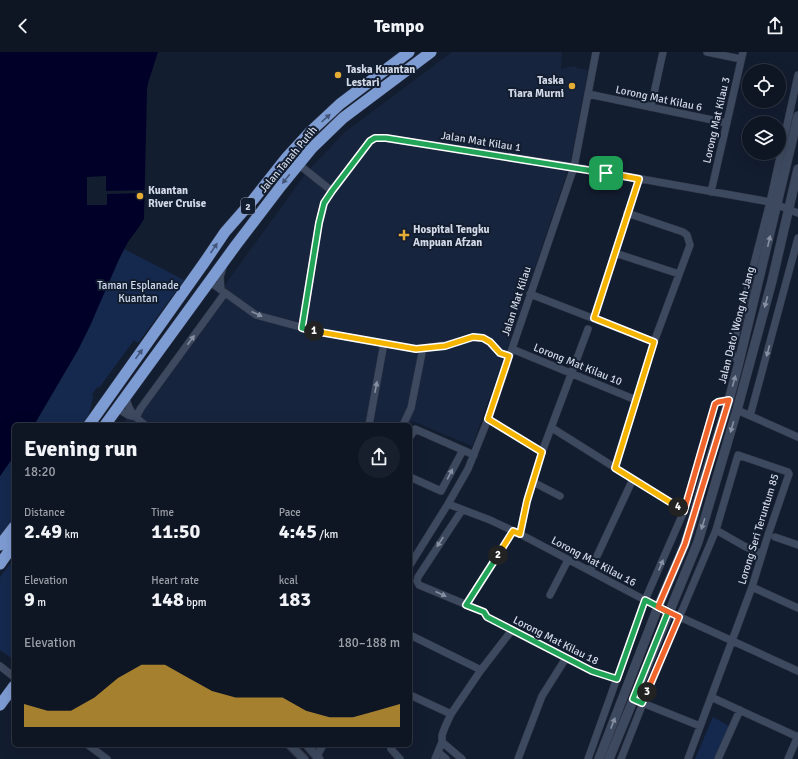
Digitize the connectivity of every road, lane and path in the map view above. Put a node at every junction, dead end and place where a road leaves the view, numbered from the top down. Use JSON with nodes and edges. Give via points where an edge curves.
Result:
{"nodes":[{"id":1,"x":409,"y":52,"type":"edge"},
{"id":2,"x":430,"y":52,"type":"edge"},
{"id":3,"x":596,"y":52,"type":"edge"},
{"id":4,"x":663,"y":52,"type":"edge"},
{"id":5,"x":707,"y":52,"type":"edge"},
{"id":6,"x":742,"y":55,"type":"edge"},
{"id":7,"x":798,"y":75,"type":"edge"},
{"id":8,"x":588,"y":94,"type":"junction"},
{"id":9,"x":651,"y":107,"type":"junction"},
{"id":10,"x":798,"y":116,"type":"edge"},
{"id":11,"x":727,"y":123,"type":"junction"},
{"id":12,"x":298,"y":164,"type":"junction"},
{"id":13,"x":574,"y":167,"type":"junction"},
{"id":14,"x":798,"y":169,"type":"edge"},
{"id":15,"x":639,"y":179,"type":"junction"},
{"id":16,"x":332,"y":191,"type":"junction"},
{"id":17,"x":711,"y":192,"type":"junction"},
{"id":18,"x":774,"y":204,"type":"junction"},
{"id":19,"x":795,"y":210,"type":"edge"},
{"id":20,"x":628,"y":213,"type":"junction"},
{"id":21,"x":798,"y":238,"type":"edge"},
{"id":22,"x":236,"y":245,"type":"junction"},
{"id":23,"x":615,"y":253,"type":"junction"},
{"id":24,"x":227,"y":258,"type":"junction"},
{"id":25,"x":754,"y":262,"type":"junction"},
{"id":26,"x":204,"y":263,"type":"junction"},
{"id":27,"x":763,"y":265,"type":"junction"},
{"id":28,"x":679,"y":274,"type":"junction"},
{"id":29,"x":772,"y":281,"type":"junction"},
{"id":30,"x":210,"y":282,"type":"junction"},
{"id":31,"x":785,"y":286,"type":"junction"},
{"id":32,"x":223,"y":292,"type":"junction"},
{"id":33,"x":746,"y":292,"type":"junction"},
{"id":34,"x":530,"y":294,"type":"junction"},
{"id":35,"x":756,"y":295,"type":"junction"},
{"id":36,"x":594,"y":318,"type":"junction"},
{"id":37,"x":302,"y":328,"type":"junction"},
{"id":38,"x":588,"y":329,"type":"dead end"},
{"id":39,"x":654,"y":342,"type":"junction"},
{"id":40,"x":384,"y":343,"type":"junction"},
{"id":41,"x":423,"y":348,"type":"junction"},
{"id":42,"x":512,"y":349,"type":"junction"},
{"id":43,"x":509,"y":356,"type":"junction"},
{"id":44,"x":739,"y":362,"type":"junction"},
{"id":45,"x":572,"y":374,"type":"junction"},
{"id":46,"x":117,"y":386,"type":"junction"},
{"id":47,"x":126,"y":396,"type":"junction"},
{"id":48,"x":636,"y":400,"type":"junction"},
{"id":49,"x":729,"y":400,"type":"junction"},
{"id":50,"x":117,"y":408,"type":"junction"},
{"id":51,"x":737,"y":410,"type":"junction"},
{"id":52,"x":99,"y":412,"type":"junction"},
{"id":53,"x":750,"y":416,"type":"junction"},
{"id":54,"x":136,"y":417,"type":"junction"},
{"id":55,"x":488,"y":419,"type":"junction"},
{"id":56,"x":91,"y":423,"type":"edge"},
{"id":57,"x":106,"y":423,"type":"edge"},
{"id":58,"x":143,"y":423,"type":"edge"},
{"id":59,"x":369,"y":423,"type":"edge"},
{"id":60,"x":404,"y":423,"type":"edge"},
{"id":61,"x":552,"y":428,"type":"junction"},
{"id":62,"x":412,"y":433,"type":"edge"},
{"id":63,"x":798,"y":437,"type":"edge"},
{"id":64,"x":463,"y":450,"type":"junction"},
{"id":65,"x":542,"y":452,"type":"junction"},
{"id":66,"x":474,"y":455,"type":"junction"},
{"id":67,"x":615,"y":468,"type":"junction"},
{"id":68,"x":412,"y":478,"type":"edge"},
{"id":69,"x":633,"y":479,"type":"junction"},
{"id":70,"x":533,"y":482,"type":"junction"},
{"id":71,"x":715,"y":487,"type":"junction"},
{"id":72,"x":727,"y":494,"type":"junction"},
{"id":73,"x":560,"y":496,"type":"dead end"},
{"id":74,"x":448,"y":504,"type":"junction"},
{"id":75,"x":462,"y":510,"type":"junction"},
{"id":76,"x":684,"y":511,"type":"junction"},
{"id":77,"x":12,"y":530,"type":"edge"},
{"id":78,"x":716,"y":530,"type":"junction"},
{"id":79,"x":516,"y":533,"type":"junction"},
{"id":80,"x":774,"y":537,"type":"dead end"},
{"id":81,"x":0,"y":545,"type":"edge"},
{"id":82,"x":798,"y":545,"type":"edge"},
{"id":83,"x":12,"y":547,"type":"edge"},
{"id":84,"x":762,"y":554,"type":"junction"},
{"id":85,"x":568,"y":560,"type":"junction"},
{"id":86,"x":412,"y":562,"type":"edge"},
{"id":87,"x":0,"y":564,"type":"edge"},
{"id":88,"x":590,"y":571,"type":"junction"},
{"id":89,"x":752,"y":587,"type":"junction"},
{"id":90,"x":550,"y":595,"type":"dead end"},
{"id":91,"x":645,"y":600,"type":"junction"},
{"id":92,"x":466,"y":605,"type":"junction"},
{"id":93,"x":658,"y":607,"type":"junction"},
{"id":94,"x":798,"y":608,"type":"edge"},
{"id":95,"x":668,"y":612,"type":"junction"},
{"id":96,"x":679,"y":617,"type":"junction"},
{"id":97,"x":512,"y":630,"type":"junction"},
{"id":98,"x":412,"y":636,"type":"edge"},
{"id":99,"x":732,"y":641,"type":"junction"},
{"id":100,"x":566,"y":658,"type":"junction"},
{"id":101,"x":0,"y":666,"type":"edge"},
{"id":102,"x":482,"y":670,"type":"junction"},
{"id":103,"x":798,"y":671,"type":"edge"},
{"id":104,"x":12,"y":675,"type":"edge"},
{"id":105,"x":617,"y":679,"type":"junction"},
{"id":106,"x":12,"y":689,"type":"edge"},
{"id":107,"x":711,"y":697,"type":"junction"},
{"id":108,"x":412,"y":698,"type":"edge"},
{"id":109,"x":633,"y":699,"type":"junction"},
{"id":110,"x":642,"y":703,"type":"junction"},
{"id":111,"x":0,"y":705,"type":"edge"},
{"id":112,"x":740,"y":710,"type":"junction"},
{"id":113,"x":451,"y":714,"type":"junction"},
{"id":114,"x":700,"y":726,"type":"junction"},
{"id":115,"x":798,"y":736,"type":"edge"},
{"id":116,"x":442,"y":742,"type":"junction"},
{"id":117,"x":91,"y":747,"type":"edge"},
{"id":118,"x":292,"y":747,"type":"edge"},
{"id":119,"x":309,"y":747,"type":"edge"},
{"id":120,"x":322,"y":747,"type":"edge"},
{"id":121,"x":390,"y":747,"type":"edge"},
{"id":122,"x":436,"y":756,"type":"edge"},
{"id":123,"x":318,"y":758,"type":"edge"},
{"id":124,"x":107,"y":759,"type":"edge"},
{"id":125,"x":304,"y":759,"type":"edge"},
{"id":126,"x":400,"y":759,"type":"edge"},
{"id":127,"x":446,"y":759,"type":"edge"},
{"id":128,"x":462,"y":759,"type":"edge"},
{"id":129,"x":518,"y":759,"type":"edge"},
{"id":130,"x":588,"y":759,"type":"edge"},
{"id":131,"x":599,"y":759,"type":"edge"},
{"id":132,"x":609,"y":759,"type":"edge"},
{"id":133,"x":621,"y":759,"type":"edge"},
{"id":134,"x":688,"y":759,"type":"edge"},
{"id":135,"x":718,"y":759,"type":"edge"},
{"id":136,"x":788,"y":759,"type":"edge"}],
"edges":[{"from":26,"to":1,"type":"highway","name":"Jalan Tanah Putih","number":"2","one_way":true,"via":[[225,232],[310,132],[350,96]]},
{"from":2,"to":12,"type":"highway","name":"Jalan Tanah Putih","number":"2","via":[[343,118]]},
{"from":3,"to":8,"type":"street","name":"Jalan Mat Kilau"},
{"from":4,"to":9,"type":"street"},
{"from":5,"to":6,"type":"street"},
{"from":6,"to":11,"type":"street","name":"Lorong Mat Kilau 3"},
{"from":7,"to":18,"type":"street"},
{"from":8,"to":9,"type":"street","name":"Lorong Mat Kilau 6"},
{"from":8,"to":13,"type":"street","name":"Jalan Mat Kilau"},
{"from":9,"to":11,"type":"street","name":"Lorong Mat Kilau 6"},
{"from":10,"to":18,"type":"main road","name":"Jalan Dato' Wong Ah Jang"},
{"from":11,"to":17,"type":"street","name":"Lorong Mat Kilau 3"},
{"from":12,"to":16,"type":"street"},
{"from":12,"to":22,"type":"highway","name":"Jalan Tanah Putih","number":"2","one_way":true},
{"from":13,"to":15,"type":"street","name":"Jalan Mat Kilau 1"},
{"from":13,"to":16,"type":"street","name":"Jalan Mat Kilau 1","via":[[380,137],[370,141]]},
{"from":13,"to":34,"type":"street","name":"Jalan Mat Kilau"},
{"from":14,"to":19,"type":"main road","name":"Jalan Dato' Wong Ah Jang"},
{"from":15,"to":17,"type":"street","name":"Jalan Mat Kilau 1"},
{"from":15,"to":20,"type":"street"},
{"from":16,"to":37,"type":"street","name":"Jalan Mat Kilau 1","via":[[321,211]]},
{"from":17,"to":18,"type":"street","name":"Jalan Mat Kilau 1"},
{"from":18,"to":19,"type":"street","name":"Jalan Mat Kilau 1"},
{"from":18,"to":25,"type":"street"},
{"from":27,"to":18,"type":"main road","name":"Jalan Dato' Wong Ah Jang","one_way":true},
{"from":19,"to":29,"type":"main road","name":"Jalan Dato' Wong Ah Jang"},
{"from":20,"to":23,"type":"street"},
{"from":20,"to":28,"type":"street","via":[[687,235],[688,248]]},
{"from":21,"to":31,"type":"street"},
{"from":22,"to":24,"type":"highway","name":"Jalan Tanah Putih","number":"2"},
{"from":22,"to":26,"type":"highway","via":[[214,268],[208,270]]},
{"from":23,"to":28,"type":"street"},
{"from":23,"to":36,"type":"street"},
{"from":24,"to":30,"type":"highway","name":"Jalan Tanah Putih","number":"2"},
{"from":24,"to":32,"type":"street","via":[[220,277]]},
{"from":25,"to":27,"type":"street"},
{"from":25,"to":33,"type":"street"},
{"from":46,"to":26,"type":"highway","name":"Jalan Tanah Putih","number":"2","one_way":true},
{"from":27,"to":35,"type":"main road","name":"Jalan Dato' Wong Ah Jang"},
{"from":28,"to":39,"type":"street"},
{"from":29,"to":31,"type":"street"},
{"from":29,"to":51,"type":"main road","name":"Jalan Dato' Wong Ah Jang","one_way":true},
{"from":30,"to":32,"type":"street"},
{"from":30,"to":47,"type":"highway","name":"Jalan Tanah Putih","number":"2"},
{"from":31,"to":53,"type":"street","one_way":true},
{"from":32,"to":37,"type":"street","one_way":true,"via":[[256,315]]},
{"from":54,"to":32,"type":"street","one_way":true},
{"from":33,"to":35,"type":"street"},
{"from":33,"to":44,"type":"street","via":[[731,353]]},
{"from":34,"to":36,"type":"street"},
{"from":34,"to":42,"type":"street","name":"Jalan Mat Kilau"},
{"from":35,"to":44,"type":"main road","name":"Jalan Dato' Wong Ah Jang"},
{"from":36,"to":39,"type":"street"},
{"from":37,"to":40,"type":"street"},
{"from":38,"to":45,"type":"street"},
{"from":39,"to":48,"type":"street"},
{"from":40,"to":41,"type":"street"},
{"from":59,"to":40,"type":"street","one_way":true},
{"from":41,"to":43,"type":"street","via":[[445,346],[473,337],[483,338],[500,353]]},
{"from":41,"to":60,"type":"street","via":[[411,408]]},
{"from":42,"to":43,"type":"street","name":"Jalan Mat Kilau"},
{"from":42,"to":45,"type":"street","name":"Lorong Mat Kilau 10"},
{"from":43,"to":55,"type":"street","name":"Jalan Mat Kilau"},
{"from":49,"to":44,"type":"main road","name":"Jalan Dato' Wong Ah Jang","one_way":true},
{"from":45,"to":48,"type":"street","name":"Lorong Mat Kilau 10"},
{"from":45,"to":61,"type":"street"},
{"from":46,"to":50,"type":"highway"},
{"from":46,"to":52,"type":"highway","name":"Jalan Tanah Putih","number":"2"},
{"from":47,"to":50,"type":"highway","name":"Jalan Tanah Putih","number":"2"},
{"from":47,"to":54,"type":"street","via":[[127,406]]},
{"from":48,"to":67,"type":"street"},
{"from":49,"to":76,"type":"street","via":[[715,404]]},
{"from":49,"to":93,"type":"main road","name":"Jalan Dato' Wong Ah Jang","via":[[687,538]]},
{"from":50,"to":52,"type":"highway"},
{"from":50,"to":54,"type":"street"},
{"from":50,"to":57,"type":"highway","name":"Jalan Tanah Putih","number":"2"},
{"from":51,"to":53,"type":"street"},
{"from":51,"to":71,"type":"main road","name":"Jalan Dato' Wong Ah Jang","one_way":true},
{"from":52,"to":56,"type":"highway","name":"Jalan Tanah Putih","number":"2"},
{"from":53,"to":63,"type":"street"},
{"from":54,"to":58,"type":"street"},
{"from":55,"to":65,"type":"street"},
{"from":55,"to":66,"type":"street","name":"Jalan Mat Kilau"},
{"from":61,"to":65,"type":"street"},
{"from":61,"to":67,"type":"street"},
{"from":62,"to":64,"type":"street","via":[[415,428]]},
{"from":64,"to":66,"type":"street"},
{"from":68,"to":64,"type":"street","one_way":true,"via":[[441,491]]},
{"from":65,"to":70,"type":"street"},
{"from":66,"to":74,"type":"street","name":"Jalan Mat Kilau"},
{"from":67,"to":69,"type":"street"},
{"from":69,"to":76,"type":"street"},
{"from":69,"to":88,"type":"street"},
{"from":70,"to":73,"type":"street"},
{"from":70,"to":79,"type":"street"},
{"from":71,"to":72,"type":"street"},
{"from":71,"to":95,"type":"main road","name":"Jalan Dato' Wong Ah Jang","one_way":true,"via":[[698,542]]},
{"from":72,"to":78,"type":"street"},
{"from":72,"to":84,"type":"street","name":"Lorong Seri Teruntum 85","via":[[738,455],[788,473]]},
{"from":74,"to":75,"type":"street","name":"Lorong Mat Kilau 16"},
{"from":74,"to":86,"type":"street","name":"Jalan Mat Kilau"},
{"from":75,"to":79,"type":"street","name":"Lorong Mat Kilau 16"},
{"from":75,"to":92,"type":"street","name":"Lorong Mat Kilau 18","one_way":true,"via":[[417,581],[420,585]]},
{"from":91,"to":76,"type":"street","one_way":true},
{"from":77,"to":81,"type":"highway"},
{"from":78,"to":84,"type":"street"},
{"from":78,"to":96,"type":"street"},
{"from":79,"to":85,"type":"street","name":"Lorong Mat Kilau 16"},
{"from":79,"to":92,"type":"street"},
{"from":80,"to":82,"type":"street"},
{"from":83,"to":87,"type":"highway"},
{"from":84,"to":89,"type":"street","name":"Lorong Seri Teruntum 85"},
{"from":85,"to":88,"type":"street","name":"Lorong Mat Kilau 16"},
{"from":85,"to":90,"type":"street"},
{"from":88,"to":91,"type":"street","name":"Lorong Mat Kilau 16"},
{"from":89,"to":94,"type":"street"},
{"from":89,"to":99,"type":"street","name":"Lorong Seri Teruntum 85"},
{"from":91,"to":93,"type":"street","name":"Lorong Mat Kilau 16"},
{"from":91,"to":105,"type":"street"},
{"from":92,"to":97,"type":"street","name":"Lorong Mat Kilau 18","via":[[484,612],[487,617]]},
{"from":93,"to":95,"type":"street","name":"Lorong Mat Kilau 16"},
{"from":131,"to":93,"type":"main road","name":"Jalan Dato' Wong Ah Jang","one_way":true},
{"from":95,"to":96,"type":"street","name":"Lorong Mat Kilau 16"},
{"from":95,"to":109,"type":"main road","name":"Jalan Dato' Wong Ah Jang"},
{"from":96,"to":99,"type":"street","name":"Lorong Mat Kilau 16"},
{"from":96,"to":110,"type":"street"},
{"from":97,"to":100,"type":"street","name":"Lorong Mat Kilau 18"},
{"from":97,"to":102,"type":"street"},
{"from":98,"to":102,"type":"street"},
{"from":99,"to":103,"type":"street","name":"Lorong Mat Kilau 16"},
{"from":99,"to":107,"type":"street","name":"Lorong Seri Teruntum 85"},
{"from":100,"to":105,"type":"street","name":"Lorong Mat Kilau 18","via":[[592,671]]},
{"from":100,"to":129,"type":"street","via":[[542,696]]},
{"from":101,"to":104,"type":"street"},
{"from":102,"to":113,"type":"street"},
{"from":105,"to":130,"type":"street"},
{"from":106,"to":111,"type":"highway"},
{"from":107,"to":112,"type":"street"},
{"from":107,"to":114,"type":"street","name":"Lorong Seri Teruntum 85"},
{"from":108,"to":113,"type":"street"},
{"from":109,"to":110,"type":"street"},
{"from":109,"to":132,"type":"main road","name":"Jalan Dato' Wong Ah Jang"},
{"from":110,"to":114,"type":"street"},
{"from":110,"to":133,"type":"street"},
{"from":112,"to":115,"type":"street"},
{"from":112,"to":135,"type":"street"},
{"from":113,"to":116,"type":"street","via":[[442,735]]},
{"from":114,"to":134,"type":"street","name":"Lorong Seri Teruntum 85"},
{"from":115,"to":136,"type":"street"},
{"from":116,"to":122,"type":"street"},
{"from":116,"to":128,"type":"street"},
{"from":117,"to":124,"type":"street"},
{"from":118,"to":125,"type":"street"},
{"from":119,"to":123,"type":"street"},
{"from":120,"to":123,"type":"street"},
{"from":121,"to":126,"type":"street"},
{"from":122,"to":127,"type":"street"}]}
